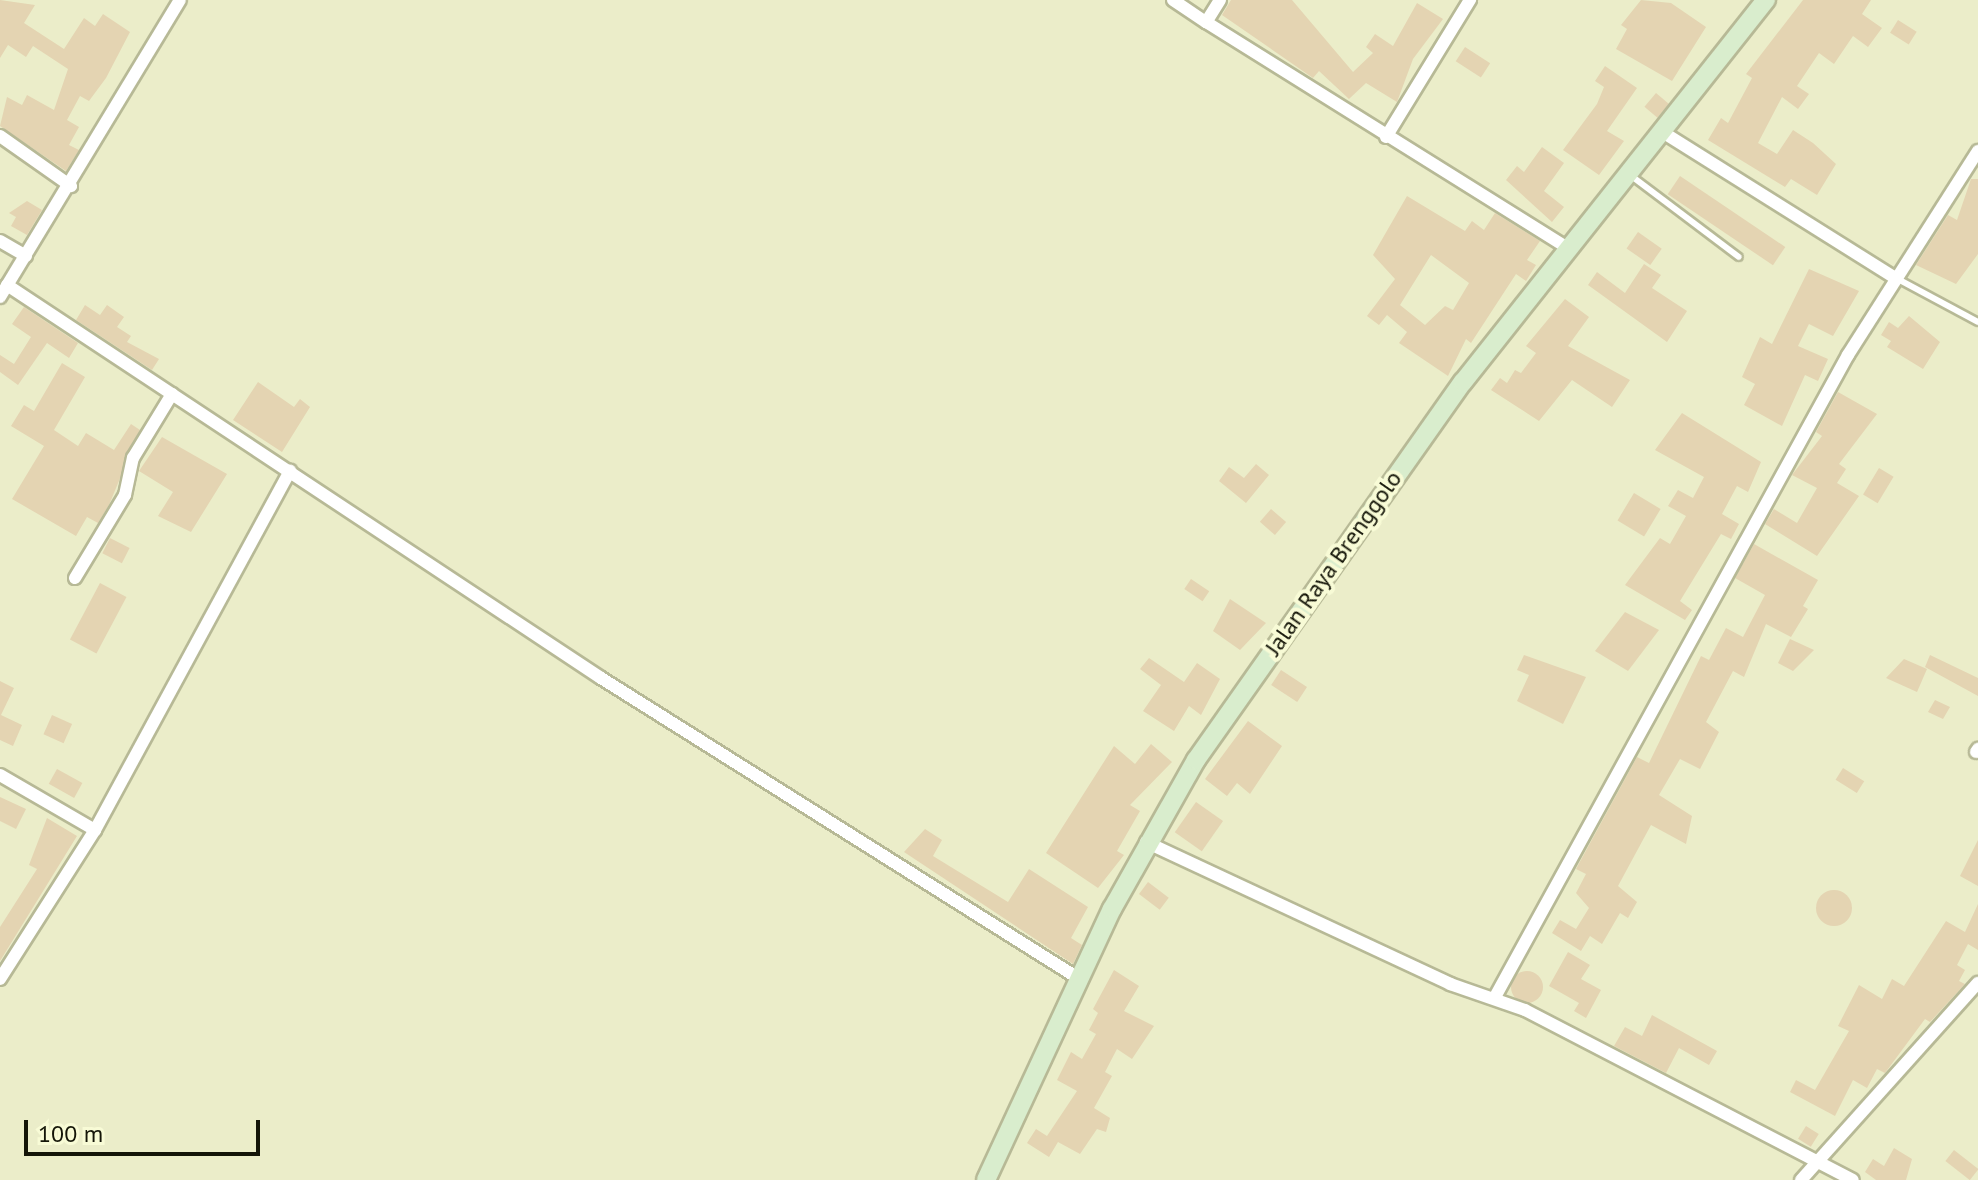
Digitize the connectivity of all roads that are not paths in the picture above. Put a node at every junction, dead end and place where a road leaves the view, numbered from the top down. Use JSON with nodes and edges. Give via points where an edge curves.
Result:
{"nodes":[{"id":1,"x":180,"y":0,"type":"edge"},
{"id":2,"x":1173,"y":0,"type":"edge"},
{"id":3,"x":1220,"y":0,"type":"edge"},
{"id":4,"x":1470,"y":0,"type":"edge"},
{"id":5,"x":1766,"y":0,"type":"edge"},
{"id":6,"x":1206,"y":22,"type":"junction"},
{"id":7,"x":1661,"y":131,"type":"junction"},
{"id":8,"x":0,"y":136,"type":"edge"},
{"id":9,"x":1386,"y":137,"type":"junction"},
{"id":10,"x":1978,"y":151,"type":"edge"},
{"id":11,"x":1628,"y":173,"type":"junction"},
{"id":12,"x":71,"y":186,"type":"junction"},
{"id":13,"x":0,"y":241,"type":"edge"},
{"id":14,"x":1568,"y":248,"type":"junction"},
{"id":15,"x":26,"y":256,"type":"junction"},
{"id":16,"x":1739,"y":257,"type":"dead end"},
{"id":17,"x":1894,"y":277,"type":"junction"},
{"id":18,"x":4,"y":291,"type":"edge"},
{"id":19,"x":1978,"y":322,"type":"edge"},
{"id":20,"x":172,"y":394,"type":"junction"},
{"id":21,"x":290,"y":471,"type":"junction"},
{"id":22,"x":75,"y":578,"type":"dead end"},
{"id":23,"x":0,"y":775,"type":"edge"},
{"id":24,"x":95,"y":830,"type":"junction"},
{"id":25,"x":1146,"y":842,"type":"junction"},
{"id":26,"x":1078,"y":978,"type":"junction"},
{"id":27,"x":0,"y":979,"type":"edge"},
{"id":28,"x":1978,"y":983,"type":"edge"},
{"id":29,"x":1495,"y":997,"type":"junction"},
{"id":30,"x":1819,"y":1159,"type":"junction"},
{"id":31,"x":986,"y":1180,"type":"edge"},
{"id":32,"x":1801,"y":1180,"type":"edge"},
{"id":33,"x":1853,"y":1180,"type":"edge"}],
"edges":[{"from":1,"to":12,"type":"street"},
{"from":2,"to":6,"type":"street"},
{"from":3,"to":6,"type":"street"},
{"from":4,"to":9,"type":"street"},
{"from":5,"to":7,"type":"main road","name":"Jalan Raya Brenggolo"},
{"from":6,"to":9,"type":"street"},
{"from":7,"to":11,"type":"main road","name":"Jalan Raya Brenggolo"},
{"from":7,"to":17,"type":"street"},
{"from":8,"to":12,"type":"street"},
{"from":9,"to":14,"type":"street"},
{"from":10,"to":17,"type":"street"},
{"from":11,"to":14,"type":"main road","name":"Jalan Raya Brenggolo"},
{"from":11,"to":16,"type":"lane"},
{"from":12,"to":15,"type":"street"},
{"from":13,"to":15,"type":"street"},
{"from":14,"to":25,"type":"main road","name":"Jalan Raya Brenggolo","via":[[1303,600]]},
{"from":15,"to":18,"type":"street"},
{"from":17,"to":19,"type":"lane"},
{"from":17,"to":29,"type":"street"},
{"from":18,"to":20,"type":"street"},
{"from":20,"to":21,"type":"street"},
{"from":20,"to":22,"type":"street","via":[[133,458],[125,495]]},
{"from":21,"to":24,"type":"street"},
{"from":21,"to":26,"type":"street"},
{"from":23,"to":24,"type":"street"},
{"from":24,"to":27,"type":"street"},
{"from":25,"to":26,"type":"main road","name":"Jalan Raya Brenggolo"},
{"from":25,"to":29,"type":"street","via":[[1450,984]]},
{"from":26,"to":31,"type":"main road","name":"Jalan Raya Brenggolo"},
{"from":28,"to":30,"type":"street"},
{"from":29,"to":30,"type":"street"},
{"from":30,"to":32,"type":"street"},
{"from":30,"to":33,"type":"street"}]}
